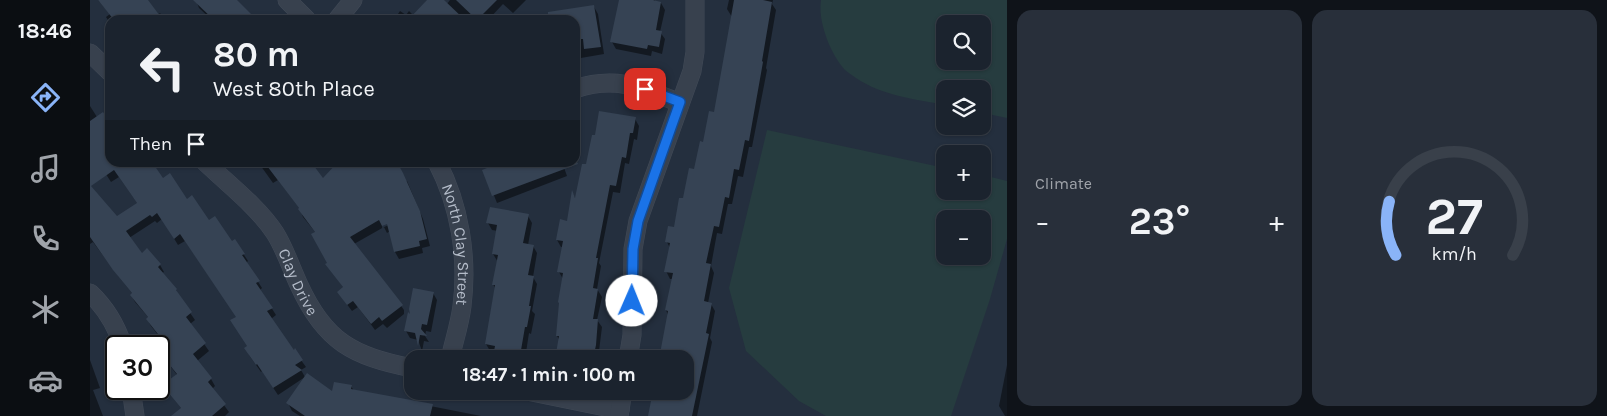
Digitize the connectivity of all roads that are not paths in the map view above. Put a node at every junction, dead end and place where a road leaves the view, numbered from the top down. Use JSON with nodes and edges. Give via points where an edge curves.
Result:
{"nodes":[{"id":1,"x":286,"y":0,"type":"edge"},
{"id":2,"x":353,"y":0,"type":"edge"},
{"id":3,"x":695,"y":0,"type":"edge"},
{"id":4,"x":302,"y":15,"type":"edge"},
{"id":5,"x":341,"y":15,"type":"edge"},
{"id":6,"x":90,"y":53,"type":"edge"},
{"id":7,"x":105,"y":67,"type":"edge"},
{"id":8,"x":580,"y":88,"type":"edge"},
{"id":9,"x":680,"y":102,"type":"junction"},
{"id":10,"x":210,"y":167,"type":"edge"},
{"id":11,"x":439,"y":167,"type":"edge"},
{"id":12,"x":90,"y":293,"type":"edge"},
{"id":13,"x":119,"y":335,"type":"edge"},
{"id":14,"x":452,"y":350,"type":"edge"},
{"id":15,"x":630,"y":350,"type":"edge"},
{"id":16,"x":404,"y":366,"type":"edge"},
{"id":17,"x":133,"y":400,"type":"edge"},
{"id":18,"x":564,"y":400,"type":"edge"},
{"id":19,"x":621,"y":400,"type":"edge"},
{"id":20,"x":619,"y":413,"type":"edge"},
{"id":21,"x":135,"y":416,"type":"edge"}],
"edges":[{"from":1,"to":4,"type":"street"},
{"from":2,"to":5,"type":"street"},
{"from":3,"to":9,"type":"street","via":[[695,52],[692,71]]},
{"from":6,"to":7,"type":"street"},
{"from":8,"to":9,"type":"street","via":[[617,82]]},
{"from":9,"to":15,"type":"street","via":[[638,221],[633,249]]},
{"from":10,"to":16,"type":"street","name":"Clay Drive","via":[[274,232],[300,288],[327,330],[363,355]]},
{"from":11,"to":14,"type":"street","name":"North Clay Street","via":[[456,213],[464,268],[462,308]]},
{"from":12,"to":13,"type":"street","via":[[114,322]]},
{"from":17,"to":21,"type":"street"},
{"from":18,"to":20,"type":"street"},
{"from":19,"to":20,"type":"street"}]}
